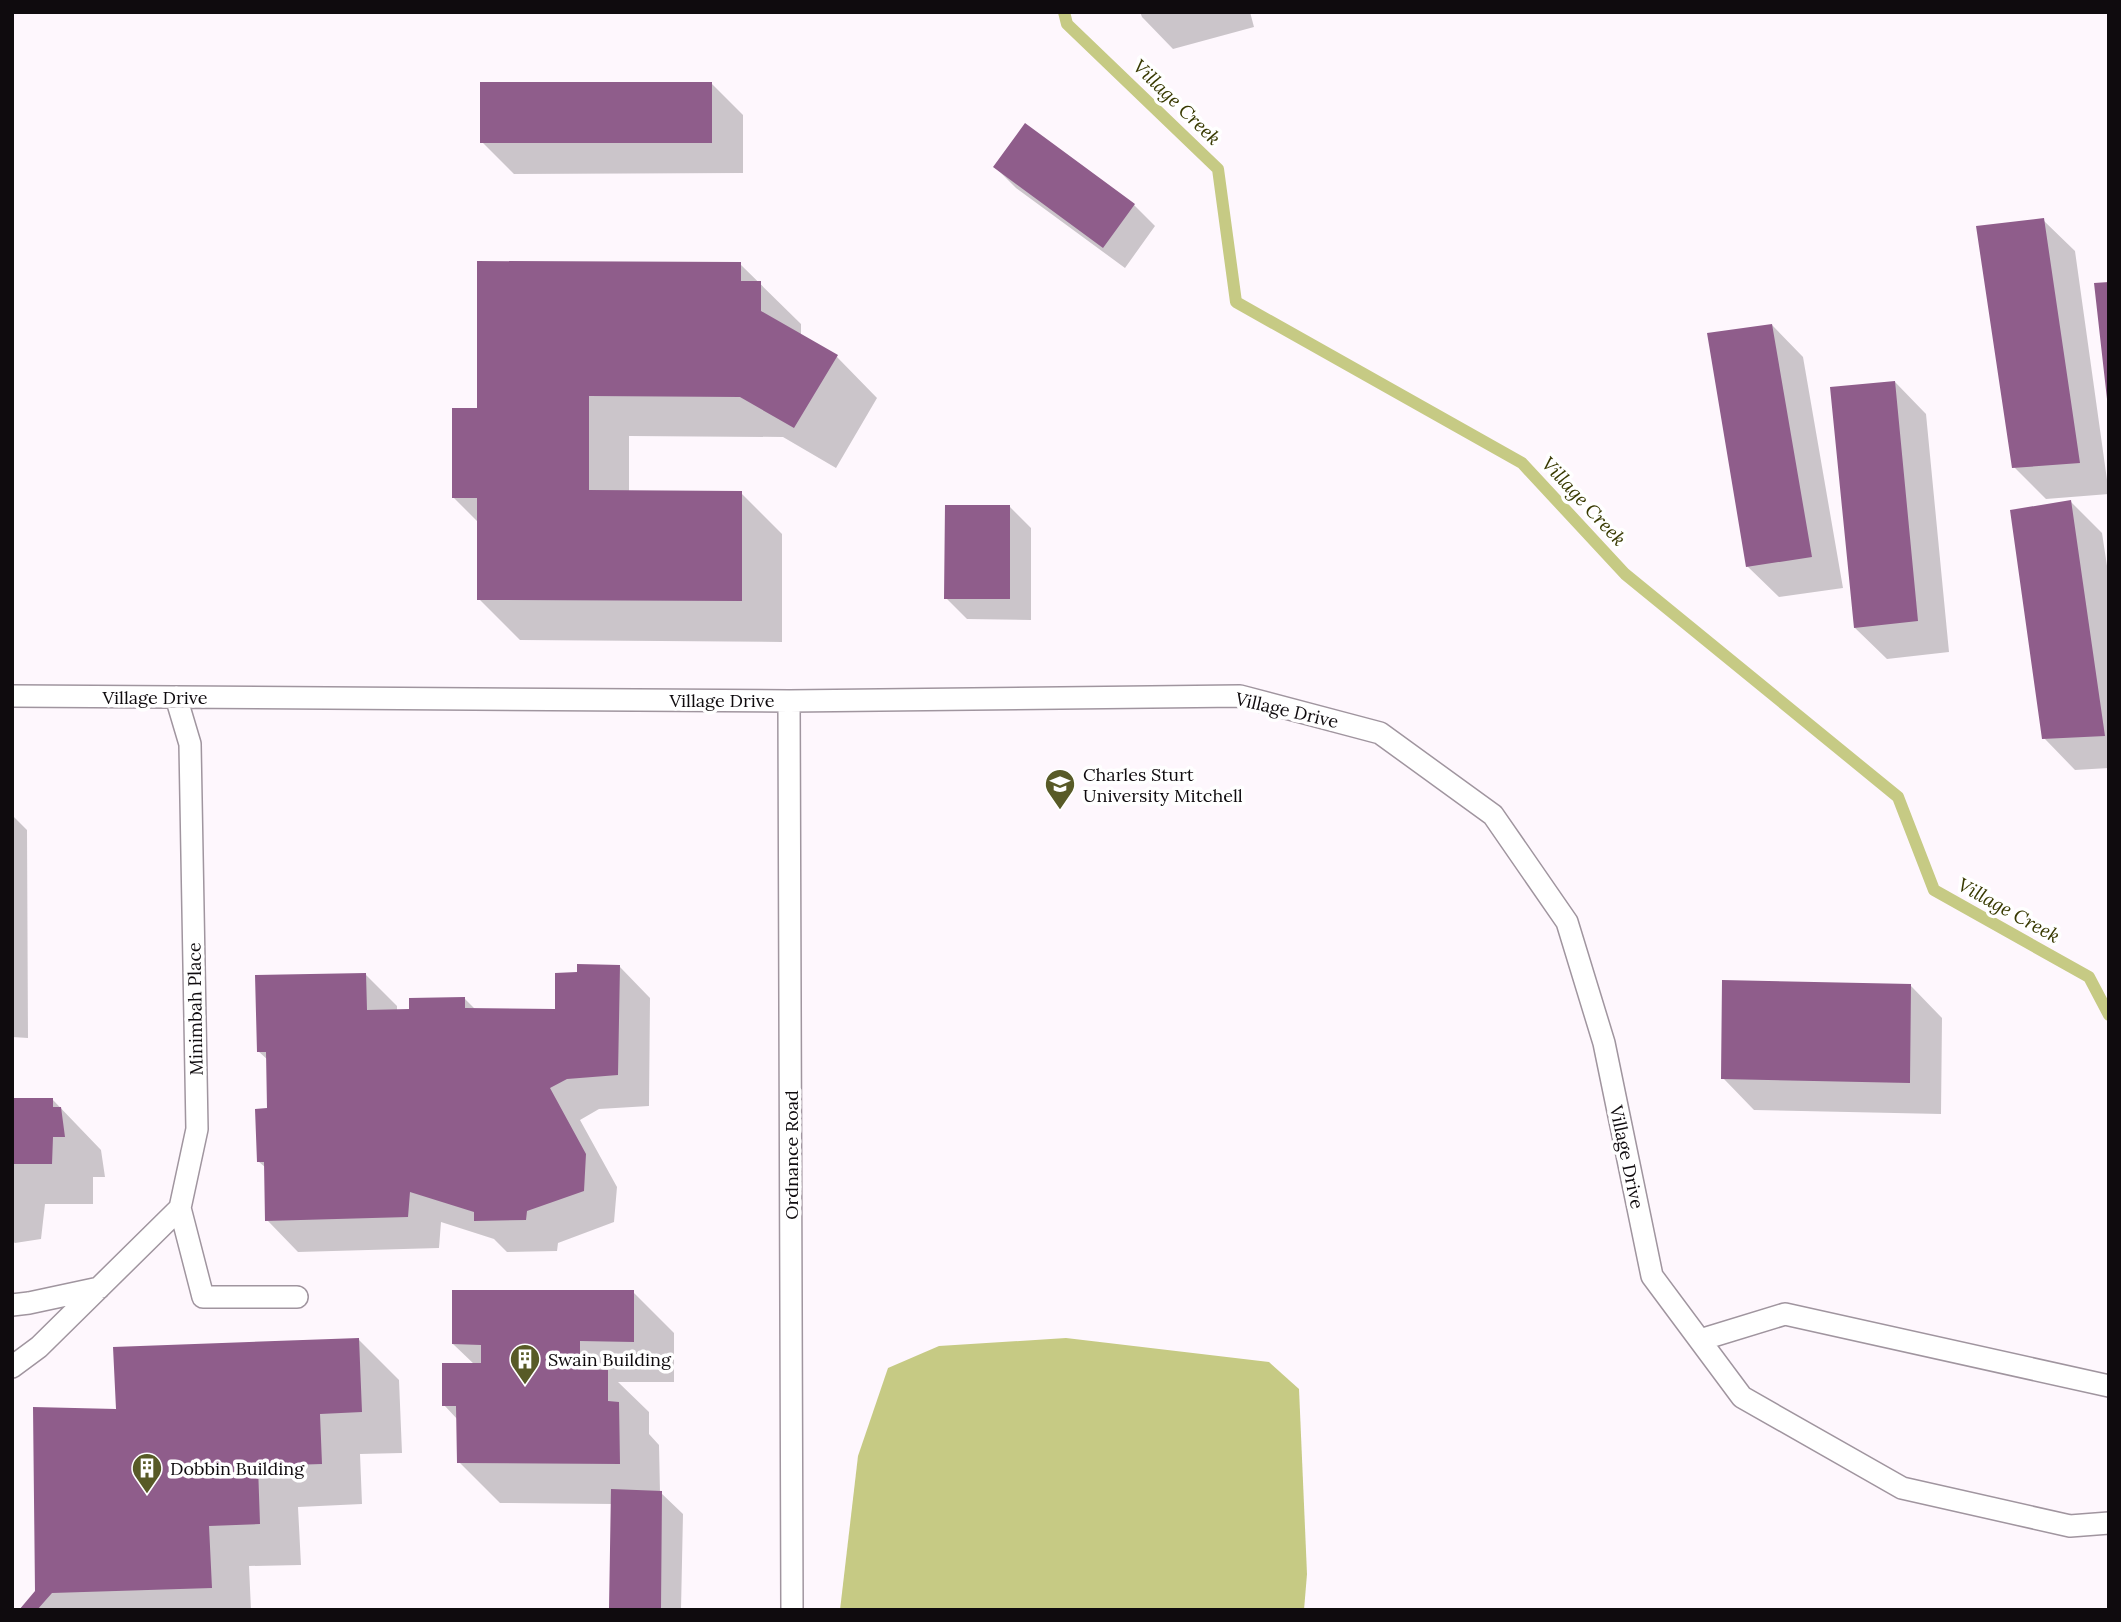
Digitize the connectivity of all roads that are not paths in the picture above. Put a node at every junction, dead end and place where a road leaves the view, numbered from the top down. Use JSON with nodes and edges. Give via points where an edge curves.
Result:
{"nodes":[{"id":1,"x":12,"y":696,"type":"edge"},
{"id":2,"x":176,"y":697,"type":"junction"},
{"id":3,"x":789,"y":701,"type":"junction"},
{"id":4,"x":180,"y":1208,"type":"junction"},
{"id":5,"x":101,"y":1287,"type":"junction"},
{"id":6,"x":297,"y":1297,"type":"dead end"},
{"id":7,"x":12,"y":1304,"type":"edge"},
{"id":8,"x":1700,"y":1340,"type":"junction"},
{"id":9,"x":12,"y":1367,"type":"edge"},
{"id":10,"x":2109,"y":1386,"type":"edge"},
{"id":11,"x":2109,"y":1523,"type":"edge"},
{"id":12,"x":792,"y":1610,"type":"edge"}],
"edges":[{"from":1,"to":2,"type":"lane","name":"Village Drive"},
{"from":2,"to":3,"type":"lane","name":"Village Drive"},
{"from":2,"to":4,"type":"lane","name":"Minimbah Place","via":[[190,744],[197,1129]]},
{"from":3,"to":8,"type":"lane","name":"Village Drive","via":[[1240,696],[1380,733],[1493,815],[1567,922],[1604,1043],[1652,1276]]},
{"from":3,"to":12,"type":"lane","name":"Ordnance Road"},
{"from":4,"to":5,"type":"lane"},
{"from":4,"to":6,"type":"lane","via":[[203,1297]]},
{"from":5,"to":7,"type":"lane"},
{"from":5,"to":9,"type":"lane"},
{"from":8,"to":10,"type":"lane","via":[[1785,1314]]},
{"from":8,"to":11,"type":"lane","name":"Village Drive","via":[[1742,1397],[1902,1488],[2070,1527]]}]}
